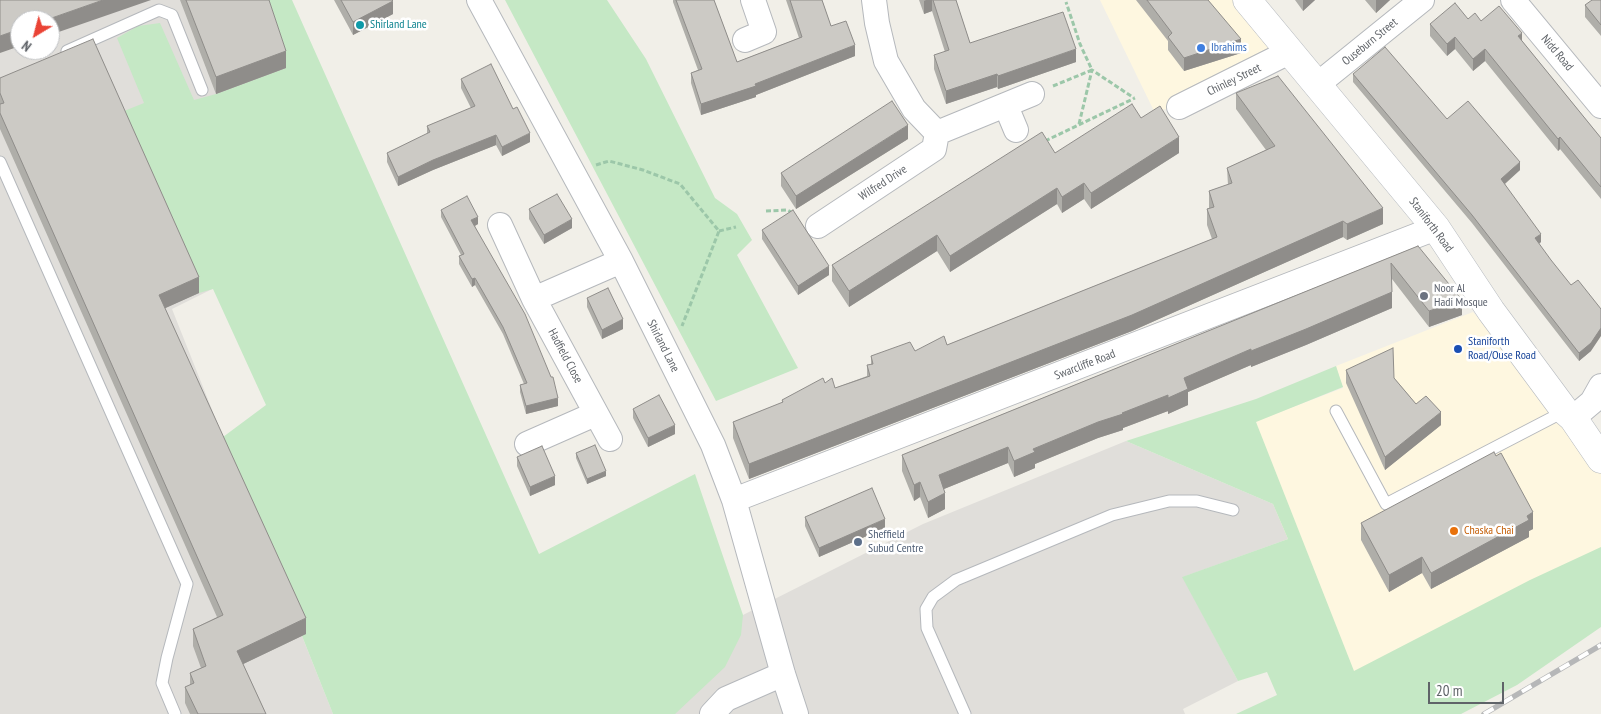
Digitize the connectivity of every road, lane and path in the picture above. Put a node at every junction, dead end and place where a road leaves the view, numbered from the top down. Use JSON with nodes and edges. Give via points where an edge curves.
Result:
{"nodes":[{"id":1,"x":480,"y":0,"type":"edge"},
{"id":2,"x":753,"y":0,"type":"edge"},
{"id":3,"x":874,"y":0,"type":"edge"},
{"id":4,"x":1247,"y":0,"type":"edge"},
{"id":5,"x":1422,"y":0,"type":"edge"},
{"id":6,"x":1513,"y":0,"type":"edge"},
{"id":7,"x":1066,"y":2,"type":"dead end"},
{"id":8,"x":745,"y":40,"type":"dead end"},
{"id":9,"x":1289,"y":52,"type":"junction"},
{"id":10,"x":60,"y":54,"type":"edge"},
{"id":11,"x":1092,"y":70,"type":"junction"},
{"id":12,"x":1318,"y":84,"type":"junction"},
{"id":13,"x":202,"y":90,"type":"dead end"},
{"id":14,"x":1032,"y":94,"type":"joint"},
{"id":15,"x":1006,"y":106,"type":"junction"},
{"id":16,"x":1601,"y":106,"type":"edge"},
{"id":17,"x":1179,"y":107,"type":"dead end"},
{"id":18,"x":1079,"y":124,"type":"junction"},
{"id":19,"x":1016,"y":130,"type":"dead end"},
{"id":20,"x":937,"y":133,"type":"junction"},
{"id":21,"x":1040,"y":144,"type":"edge"},
{"id":22,"x":0,"y":162,"type":"edge"},
{"id":23,"x":572,"y":172,"type":"junction"},
{"id":24,"x":766,"y":211,"type":"dead end"},
{"id":25,"x":500,"y":225,"type":"dead end"},
{"id":26,"x":736,"y":226,"type":"dead end"},
{"id":27,"x":818,"y":226,"type":"joint"},
{"id":28,"x":1436,"y":228,"type":"junction"},
{"id":29,"x":719,"y":231,"type":"junction"},
{"id":30,"x":620,"y":261,"type":"junction"},
{"id":31,"x":534,"y":299,"type":"junction"},
{"id":32,"x":666,"y":353,"type":"junction"},
{"id":33,"x":1601,"y":386,"type":"edge"},
{"id":34,"x":1336,"y":412,"type":"dead end"},
{"id":35,"x":595,"y":414,"type":"junction"},
{"id":36,"x":1569,"y":414,"type":"junction"},
{"id":37,"x":610,"y":440,"type":"dead end"},
{"id":38,"x":527,"y":444,"type":"dead end"},
{"id":39,"x":1601,"y":459,"type":"edge"},
{"id":40,"x":734,"y":500,"type":"junction"},
{"id":41,"x":1233,"y":510,"type":"dead end"},
{"id":42,"x":783,"y":674,"type":"junction"},
{"id":43,"x":175,"y":714,"type":"edge"},
{"id":44,"x":712,"y":714,"type":"edge"},
{"id":45,"x":796,"y":714,"type":"edge"},
{"id":46,"x":965,"y":714,"type":"edge"}],
"edges":[{"from":1,"to":23,"type":"street","name":"Shirland Lane"},
{"from":2,"to":8,"type":"street","via":[[764,32]]},
{"from":3,"to":20,"type":"street","via":[[886,61],[914,109]]},
{"from":4,"to":9,"type":"main road","name":"Staniforth Road"},
{"from":5,"to":12,"type":"street","name":"Ouseburn Street"},
{"from":6,"to":16,"type":"street","name":"Nidd Road"},
{"from":7,"to":11,"type":"path"},
{"from":9,"to":12,"type":"main road","name":"Staniforth Road"},
{"from":9,"to":17,"type":"street","name":"Chinley Street"},
{"from":10,"to":13,"type":"lane","via":[[159,10],[172,15]]},
{"from":11,"to":14,"type":"path"},
{"from":11,"to":18,"type":"path"},
{"from":11,"to":18,"type":"path","via":[[1135,98]]},
{"from":12,"to":28,"type":"main road","name":"Staniforth Road"},
{"from":14,"to":15,"type":"street"},
{"from":15,"to":19,"type":"street"},
{"from":15,"to":20,"type":"street"},
{"from":18,"to":21,"type":"path"},
{"from":20,"to":27,"type":"street","name":"Wilfred Drive","via":[[934,149]]},
{"from":22,"to":43,"type":"lane","via":[[187,584],[162,683]]},
{"from":23,"to":29,"type":"path","via":[[609,161],[680,184]]},
{"from":23,"to":30,"type":"street","name":"Shirland Lane"},
{"from":24,"to":27,"type":"path","via":[[787,210]]},
{"from":25,"to":31,"type":"street","name":"Hadfield Close"},
{"from":26,"to":29,"type":"path"},
{"from":28,"to":36,"type":"main road","name":"Staniforth Road","via":[[1491,311]]},
{"from":28,"to":40,"type":"street","name":"Swarcliffe Road"},
{"from":29,"to":32,"type":"path","via":[[682,327]]},
{"from":30,"to":31,"type":"street"},
{"from":30,"to":32,"type":"street","name":"Shirland Lane"},
{"from":31,"to":35,"type":"street","name":"Hadfield Close"},
{"from":32,"to":40,"type":"street","name":"Shirland Lane","via":[[713,445]]},
{"from":33,"to":36,"type":"street","via":[[1592,402]]},
{"from":34,"to":36,"type":"lane","via":[[1386,504]]},
{"from":35,"to":37,"type":"street","name":"Hadfield Close"},
{"from":35,"to":38,"type":"street"},
{"from":36,"to":39,"type":"main road","name":"Staniforth Road"},
{"from":40,"to":42,"type":"street","name":"Shirland Lane"},
{"from":41,"to":46,"type":"lane","via":[[1197,501],[1169,501],[1112,515],[956,580],[933,597],[926,608],[927,628]]},
{"from":42,"to":44,"type":"street","via":[[726,698]]},
{"from":42,"to":45,"type":"street","name":"Shirland Lane"}]}
